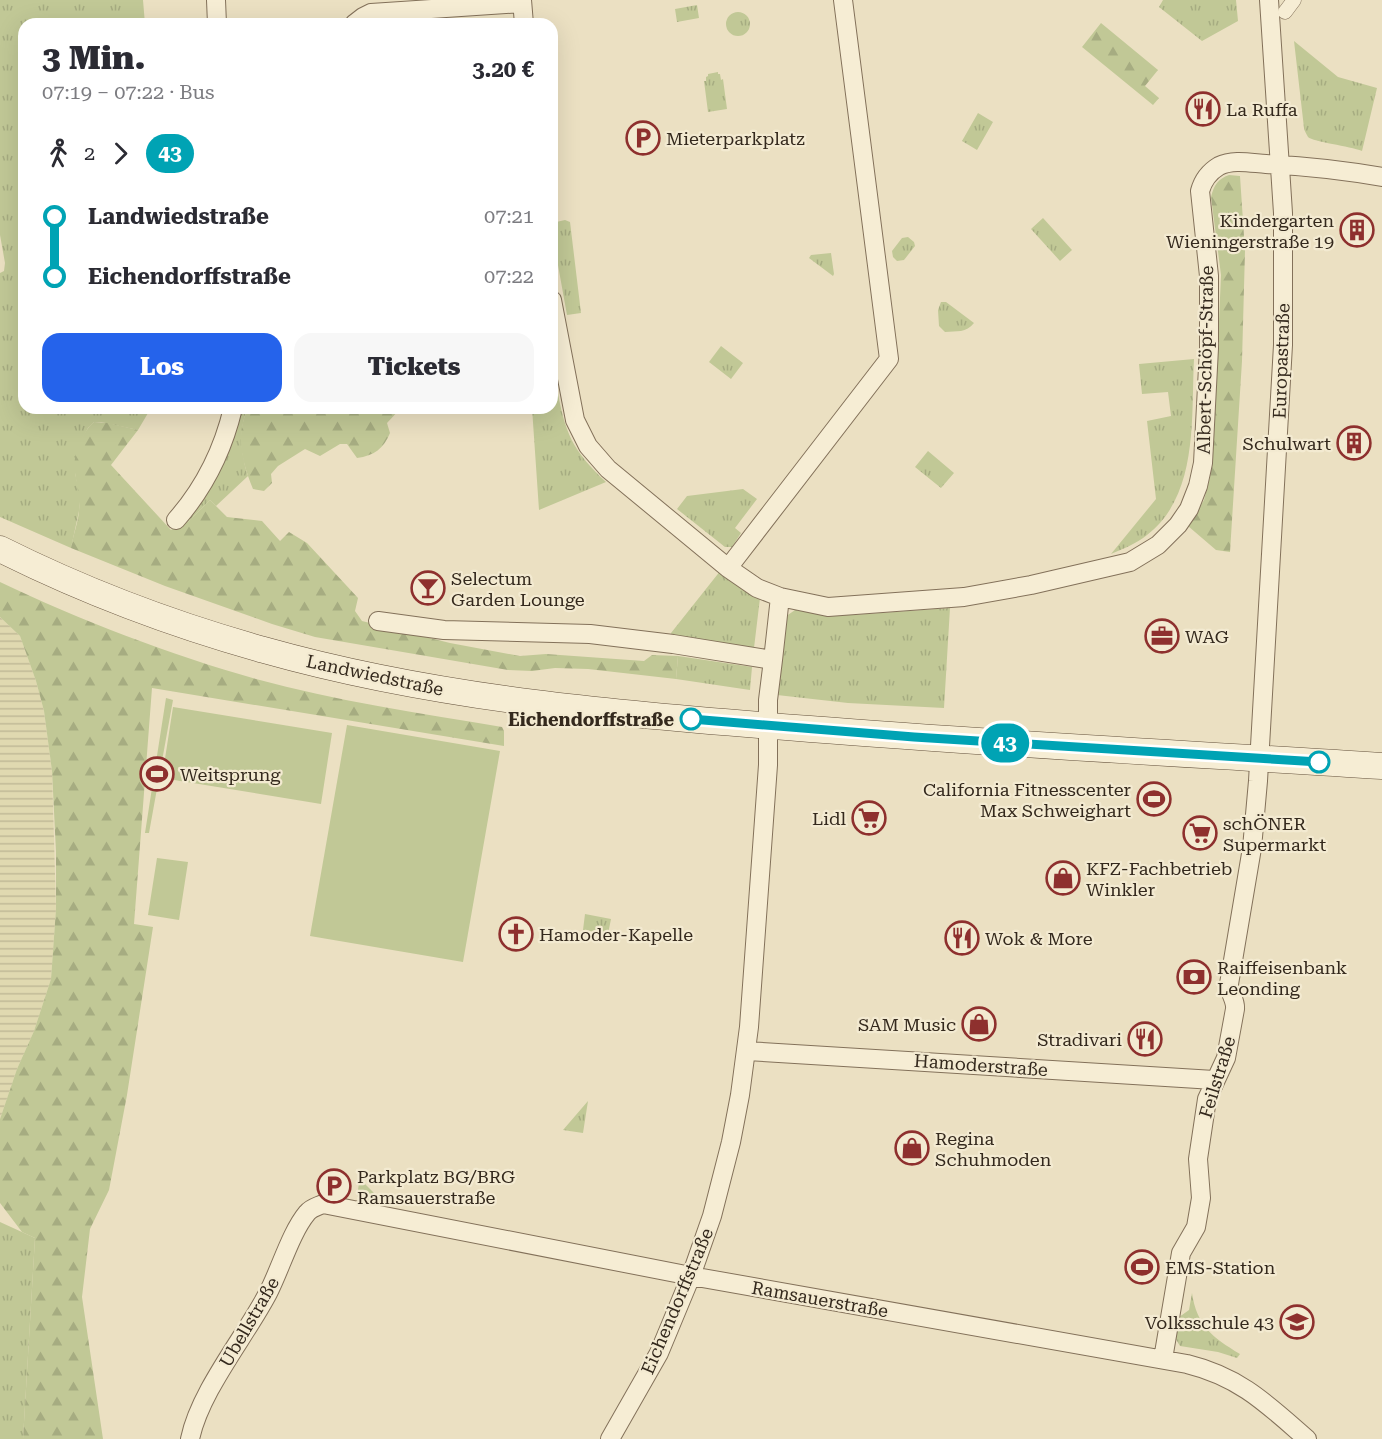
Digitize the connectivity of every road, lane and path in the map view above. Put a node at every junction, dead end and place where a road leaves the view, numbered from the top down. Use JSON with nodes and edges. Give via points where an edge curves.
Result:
{"nodes":[{"id":1,"x":216,"y":0,"type":"edge"},
{"id":2,"x":843,"y":0,"type":"edge"},
{"id":3,"x":1269,"y":0,"type":"edge"},
{"id":4,"x":1294,"y":0,"type":"edge"},
{"id":5,"x":522,"y":1,"type":"edge"},
{"id":6,"x":1285,"y":12,"type":"dead end"},
{"id":7,"x":217,"y":18,"type":"edge"},
{"id":8,"x":362,"y":18,"type":"edge"},
{"id":9,"x":523,"y":18,"type":"edge"},
{"id":10,"x":1280,"y":165,"type":"junction"},
{"id":11,"x":1382,"y":177,"type":"edge"},
{"id":12,"x":558,"y":331,"type":"edge"},
{"id":13,"x":231,"y":414,"type":"edge"},
{"id":14,"x":176,"y":520,"type":"dead end"},
{"id":15,"x":0,"y":549,"type":"edge"},
{"id":16,"x":728,"y":568,"type":"junction"},
{"id":17,"x":780,"y":597,"type":"junction"},
{"id":18,"x":378,"y":621,"type":"dead end"},
{"id":19,"x":773,"y":660,"type":"junction"},
{"id":20,"x":768,"y":726,"type":"junction"},
{"id":21,"x":1259,"y":757,"type":"junction"},
{"id":22,"x":1382,"y":766,"type":"edge"},
{"id":23,"x":747,"y":1051,"type":"junction"},
{"id":24,"x":1214,"y":1080,"type":"junction"},
{"id":25,"x":312,"y":1208,"type":"joint"},
{"id":26,"x":692,"y":1276,"type":"junction"},
{"id":27,"x":1163,"y":1359,"type":"junction"},
{"id":28,"x":189,"y":1439,"type":"edge"},
{"id":29,"x":610,"y":1439,"type":"edge"},
{"id":30,"x":1307,"y":1439,"type":"edge"}],
"edges":[{"from":1,"to":7,"type":"street"},
{"from":2,"to":16,"type":"street","via":[[889,359]]},
{"from":3,"to":10,"type":"street","name":"Europastraße"},
{"from":4,"to":6,"type":"street"},
{"from":5,"to":8,"type":"street","via":[[371,13]]},
{"from":5,"to":9,"type":"street"},
{"from":10,"to":11,"type":"street","name":"Albert-Schöpf-Straße"},
{"from":10,"to":17,"type":"street","name":"Albert-Schöpf-Straße","via":[[1226,164],[1209,174],[1200,191],[1209,276],[1203,463],[1189,509],[1158,545],[1131,562],[1113,567],[964,597],[838,607]]},
{"from":10,"to":21,"type":"street","name":"Europastraße","via":[[1283,345]]},
{"from":12,"to":16,"type":"street","name":"Albert-Schöpf-Straße","via":[[575,420],[588,446],[608,470]]},
{"from":13,"to":14,"type":"street","via":[[212,467],[192,502]]},
{"from":15,"to":20,"type":"main road","name":"Landwiedstraße","via":[[61,578],[160,616],[264,650],[326,665],[468,693]]},
{"from":16,"to":17,"type":"street","name":"Albert-Schöpf-Straße","via":[[757,588]]},
{"from":17,"to":19,"type":"street"},
{"from":18,"to":19,"type":"street","via":[[444,630],[590,634]]},
{"from":19,"to":20,"type":"street"},
{"from":20,"to":21,"type":"main road","name":"Landwiedstraße"},
{"from":20,"to":23,"type":"street","name":"Eichendorffstraße"},
{"from":21,"to":22,"type":"main road","name":"Landwiedstraße"},
{"from":21,"to":24,"type":"street","name":"Feilstraße","via":[[1250,870],[1229,984],[1236,1007],[1226,1058]]},
{"from":23,"to":24,"type":"street","name":"Hamoderstraße"},
{"from":23,"to":26,"type":"street","name":"Eichendorffstraße","via":[[722,1179]]},
{"from":24,"to":27,"type":"street","name":"Feilstraße","via":[[1207,1099],[1198,1160],[1201,1198],[1196,1227],[1181,1253]]},
{"from":25,"to":26,"type":"street","name":"Ramsauerstraße","via":[[323,1204]]},
{"from":25,"to":28,"type":"street","name":"Ubellstraße","via":[[268,1293],[206,1396]]},
{"from":26,"to":27,"type":"street","name":"Ramsauerstraße"},
{"from":26,"to":29,"type":"street","name":"Eichendorffstraße","via":[[659,1353]]},
{"from":27,"to":30,"type":"street","name":"Ramsauerstraße","via":[[1229,1377]]}]}
